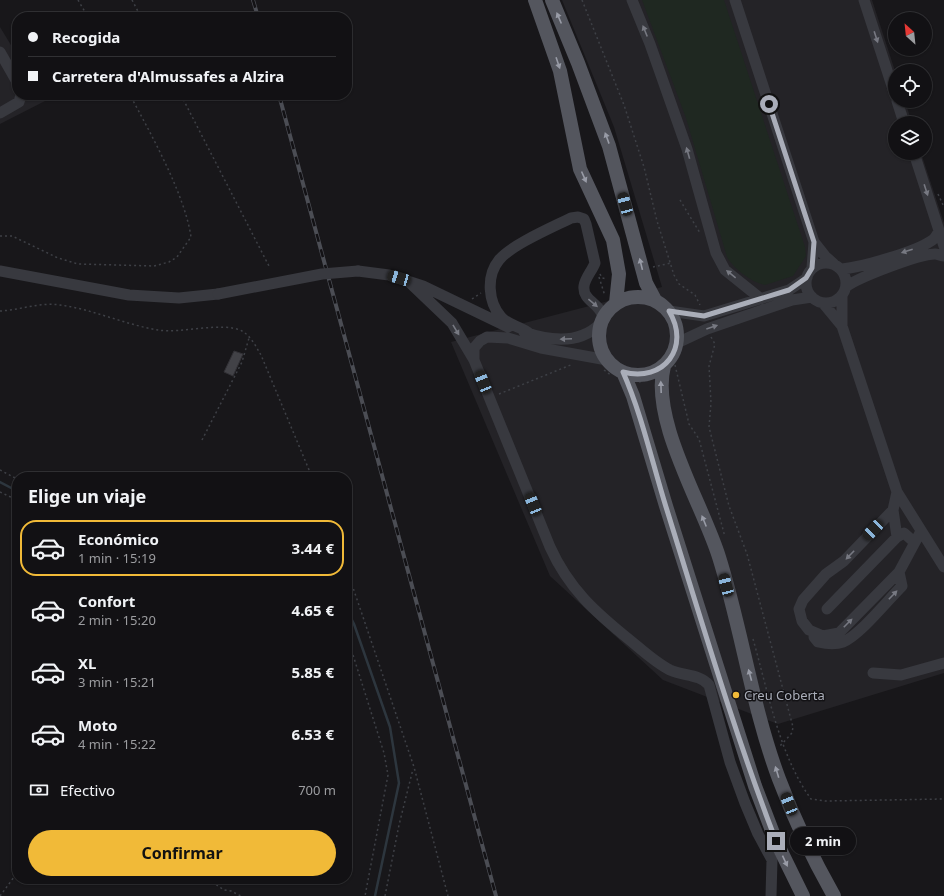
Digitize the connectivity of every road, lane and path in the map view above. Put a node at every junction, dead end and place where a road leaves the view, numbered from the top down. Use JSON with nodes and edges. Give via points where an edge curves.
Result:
{"nodes":[{"id":1,"x":78,"y":0,"type":"edge"},
{"id":2,"x":132,"y":0,"type":"edge"},
{"id":3,"x":535,"y":0,"type":"edge"},
{"id":4,"x":552,"y":0,"type":"edge"},
{"id":5,"x":582,"y":0,"type":"edge"},
{"id":6,"x":632,"y":0,"type":"edge"},
{"id":7,"x":735,"y":0,"type":"edge"},
{"id":8,"x":864,"y":0,"type":"edge"},
{"id":9,"x":85,"y":12,"type":"edge"},
{"id":10,"x":138,"y":12,"type":"edge"},
{"id":11,"x":0,"y":52,"type":"edge"},
{"id":12,"x":12,"y":73,"type":"edge"},
{"id":13,"x":888,"y":74,"type":"edge"},
{"id":14,"x":20,"y":100,"type":"edge"},
{"id":15,"x":132,"y":100,"type":"edge"},
{"id":16,"x":184,"y":100,"type":"edge"},
{"id":17,"x":0,"y":113,"type":"edge"},
{"id":18,"x":916,"y":160,"type":"edge"},
{"id":19,"x":680,"y":200,"type":"dead end"},
{"id":20,"x":939,"y":231,"type":"junction"},
{"id":21,"x":700,"y":233,"type":"dead end"},
{"id":22,"x":0,"y":236,"type":"edge"},
{"id":23,"x":814,"y":242,"type":"junction"},
{"id":24,"x":944,"y":246,"type":"edge"},
{"id":25,"x":944,"y":256,"type":"edge"},
{"id":26,"x":671,"y":263,"type":"junction"},
{"id":27,"x":597,"y":265,"type":"junction"},
{"id":28,"x":838,"y":267,"type":"junction"},
{"id":29,"x":270,"y":268,"type":"dead end"},
{"id":30,"x":642,"y":269,"type":"junction"},
{"id":31,"x":0,"y":271,"type":"edge"},
{"id":32,"x":809,"y":273,"type":"junction"},
{"id":33,"x":619,"y":279,"type":"junction"},
{"id":34,"x":408,"y":281,"type":"junction"},
{"id":35,"x":844,"y":291,"type":"junction"},
{"id":36,"x":483,"y":292,"type":"dead end"},
{"id":37,"x":604,"y":295,"type":"dead end"},
{"id":38,"x":812,"y":297,"type":"junction"},
{"id":39,"x":761,"y":298,"type":"junction"},
{"id":40,"x":449,"y":299,"type":"junction"},
{"id":41,"x":470,"y":299,"type":"dead end"},
{"id":42,"x":655,"y":300,"type":"junction"},
{"id":43,"x":616,"y":303,"type":"junction"},
{"id":44,"x":823,"y":303,"type":"junction"},
{"id":45,"x":702,"y":308,"type":"dead end"},
{"id":46,"x":0,"y":311,"type":"edge"},
{"id":47,"x":669,"y":311,"type":"junction"},
{"id":48,"x":602,"y":321,"type":"junction"},
{"id":49,"x":842,"y":326,"type":"junction"},
{"id":50,"x":530,"y":334,"type":"junction"},
{"id":51,"x":710,"y":335,"type":"dead end"},
{"id":52,"x":249,"y":338,"type":"junction"},
{"id":53,"x":508,"y":338,"type":"junction"},
{"id":54,"x":680,"y":347,"type":"junction"},
{"id":55,"x":474,"y":360,"type":"junction"},
{"id":56,"x":575,"y":363,"type":"dead end"},
{"id":57,"x":670,"y":364,"type":"junction"},
{"id":58,"x":605,"y":365,"type":"junction"},
{"id":59,"x":624,"y":378,"type":"junction"},
{"id":60,"x":655,"y":378,"type":"dead end"},
{"id":61,"x":490,"y":398,"type":"junction"},
{"id":62,"x":202,"y":440,"type":"dead end"},
{"id":63,"x":0,"y":470,"type":"edge"},
{"id":64,"x":310,"y":472,"type":"edge"},
{"id":65,"x":12,"y":477,"type":"edge"},
{"id":66,"x":0,"y":492,"type":"edge"},
{"id":67,"x":897,"y":492,"type":"junction"},
{"id":68,"x":12,"y":498,"type":"edge"},
{"id":69,"x":893,"y":510,"type":"junction"},
{"id":70,"x":921,"y":532,"type":"junction"},
{"id":71,"x":896,"y":537,"type":"junction"},
{"id":72,"x":725,"y":538,"type":"dead end"},
{"id":73,"x":914,"y":542,"type":"junction"},
{"id":74,"x":944,"y":567,"type":"edge"},
{"id":75,"x":352,"y":583,"type":"edge"},
{"id":76,"x":352,"y":590,"type":"edge"},
{"id":77,"x":356,"y":593,"type":"junction"},
{"id":78,"x":827,"y":609,"type":"dead end"},
{"id":79,"x":751,"y":632,"type":"dead end"},
{"id":80,"x":352,"y":652,"type":"edge"},
{"id":81,"x":944,"y":663,"type":"edge"},
{"id":82,"x":873,"y":673,"type":"dead end"},
{"id":83,"x":783,"y":743,"type":"junction"},
{"id":84,"x":778,"y":750,"type":"dead end"},
{"id":85,"x":414,"y":767,"type":"junction"},
{"id":86,"x":944,"y":799,"type":"edge"},
{"id":87,"x":12,"y":880,"type":"edge"},
{"id":88,"x":215,"y":884,"type":"edge"},
{"id":89,"x":0,"y":896,"type":"edge"},
{"id":90,"x":241,"y":896,"type":"edge"},
{"id":91,"x":365,"y":896,"type":"edge"},
{"id":92,"x":385,"y":896,"type":"edge"},
{"id":93,"x":448,"y":896,"type":"edge"},
{"id":94,"x":770,"y":896,"type":"edge"},
{"id":95,"x":803,"y":896,"type":"edge"},
{"id":96,"x":834,"y":896,"type":"edge"}],
"edges":[{"from":1,"to":9,"type":"path"},
{"from":2,"to":10,"type":"path"},
{"from":3,"to":33,"type":"main road","one_way":true,"via":[[560,71],[580,168],[613,240]]},
{"from":30,"to":4,"type":"main road","one_way":true,"via":[[609,146]]},
{"from":5,"to":26,"type":"path","via":[[624,105]]},
{"from":39,"to":6,"type":"street","one_way":true,"via":[[725,270],[716,253],[687,149]]},
{"from":7,"to":23,"type":"street"},
{"from":8,"to":13,"type":"street","one_way":true},
{"from":11,"to":12,"type":"street"},
{"from":14,"to":17,"type":"street"},
{"from":15,"to":22,"type":"path","via":[[188,220],[191,238],[177,257],[154,266],[78,264],[58,258],[12,236]]},
{"from":16,"to":29,"type":"path"},
{"from":18,"to":20,"type":"street","one_way":true},
{"from":19,"to":21,"type":"path"},
{"from":20,"to":24,"type":"street"},
{"from":20,"to":28,"type":"street","one_way":true,"via":[[933,240],[921,246],[863,265]]},
{"from":23,"to":28,"type":"street"},
{"from":23,"to":32,"type":"street"},
{"from":25,"to":35,"type":"street","via":[[925,256],[867,275]]},
{"from":26,"to":30,"type":"path"},
{"from":26,"to":45,"type":"path","via":[[679,284],[695,295]]},
{"from":27,"to":33,"type":"path","via":[[602,278]]},
{"from":27,"to":37,"type":"path"},
{"from":27,"to":48,"type":"street","one_way":true,"via":[[584,285],[584,290],[587,298],[600,309]]},
{"from":27,"to":50,"type":"street","via":[[586,224],[584,219],[578,217],[571,218],[528,240],[499,260],[490,290],[494,306],[506,322]]},
{"from":28,"to":32,"type":"street","via":[[826,262],[818,264]]},
{"from":28,"to":35,"type":"street","via":[[845,274]]},
{"from":30,"to":42,"type":"main road"},
{"from":31,"to":34,"type":"street","bridge":true,"via":[[129,295],[180,298],[218,294],[322,274],[358,271],[389,275]]},
{"from":32,"to":38,"type":"street","via":[[808,292]]},
{"from":32,"to":39,"type":"street","via":[[789,290]]},
{"from":33,"to":43,"type":"main road"},
{"from":34,"to":40,"type":"street"},
{"from":34,"to":55,"type":"street","one_way":true,"via":[[452,322]]},
{"from":35,"to":44,"type":"street","via":[[830,303]]},
{"from":35,"to":49,"type":"street"},
{"from":36,"to":41,"type":"path"},
{"from":38,"to":44,"type":"street"},
{"from":54,"to":38,"type":"street","one_way":true,"via":[[707,329],[792,300]]},
{"from":39,"to":47,"type":"street","via":[[704,316]]},
{"from":40,"to":50,"type":"street","via":[[498,323]]},
{"from":40,"to":53,"type":"street","via":[[469,316]]},
{"from":42,"to":43,"type":"main road","via":[[635,297]]},
{"from":42,"to":47,"type":"main road"},
{"from":43,"to":48,"type":"main road"},
{"from":44,"to":49,"type":"street"},
{"from":46,"to":52,"type":"path","via":[[41,304],[61,305],[157,330],[179,332],[229,328],[243,331]]},
{"from":47,"to":54,"type":"main road"},
{"from":48,"to":50,"type":"street","one_way":true,"via":[[594,331],[582,337],[564,340]]},
{"from":48,"to":58,"type":"main road","via":[[599,343]]},
{"from":49,"to":67,"type":"street"},
{"from":51,"to":83,"type":"path","via":[[715,344],[709,371],[709,428],[729,506],[747,554],[793,727],[792,733]]},
{"from":52,"to":62,"type":"path","via":[[242,362]]},
{"from":52,"to":64,"type":"path","via":[[261,355]]},
{"from":53,"to":55,"type":"street","via":[[487,337],[480,341],[474,348]]},
{"from":53,"to":58,"type":"street"},
{"from":54,"to":57,"type":"main road"},
{"from":54,"to":57,"type":"path"},
{"from":55,"to":61,"type":"street"},
{"from":56,"to":61,"type":"path"},
{"from":57,"to":59,"type":"main road","via":[[654,372]]},
{"from":57,"to":72,"type":"path","via":[[689,424],[699,439]]},
{"from":96,"to":57,"type":"main road","one_way":true,"via":[[800,830],[778,778],[719,557],[673,442],[661,390]]},
{"from":58,"to":59,"type":"main road"},
{"from":58,"to":59,"type":"path"},
{"from":59,"to":60,"type":"path"},
{"from":59,"to":95,"type":"main road","one_way":true,"via":[[633,396],[755,786],[776,841]]},
{"from":61,"to":94,"type":"street","via":[[550,547],[560,569],[571,584],[611,625],[646,653],[672,670],[705,680],[709,686],[730,762],[758,834],[772,860]]},
{"from":63,"to":65,"type":"path"},
{"from":66,"to":68,"type":"path"},
{"from":67,"to":69,"type":"street"},
{"from":67,"to":70,"type":"street"},
{"from":69,"to":71,"type":"street"},
{"from":69,"to":73,"type":"street","one_way":true,"via":[[844,561],[826,574],[803,600],[799,609],[802,621],[809,630],[823,636],[839,633],[899,572]]},
{"from":70,"to":73,"type":"street"},
{"from":70,"to":74,"type":"street"},
{"from":71,"to":73,"type":"street","via":[[904,533]]},
{"from":71,"to":78,"type":"street"},
{"from":75,"to":77,"type":"path"},
{"from":76,"to":77,"type":"path"},
{"from":77,"to":85,"type":"path"},
{"from":79,"to":83,"type":"path"},
{"from":80,"to":91,"type":"path","via":[[384,753],[388,775]]},
{"from":81,"to":82,"type":"street","via":[[901,675]]},
{"from":83,"to":84,"type":"path"},
{"from":83,"to":86,"type":"path","via":[[799,782],[811,799]]},
{"from":85,"to":92,"type":"path"},
{"from":85,"to":93,"type":"path"},
{"from":87,"to":89,"type":"path"},
{"from":88,"to":90,"type":"path"}]}
